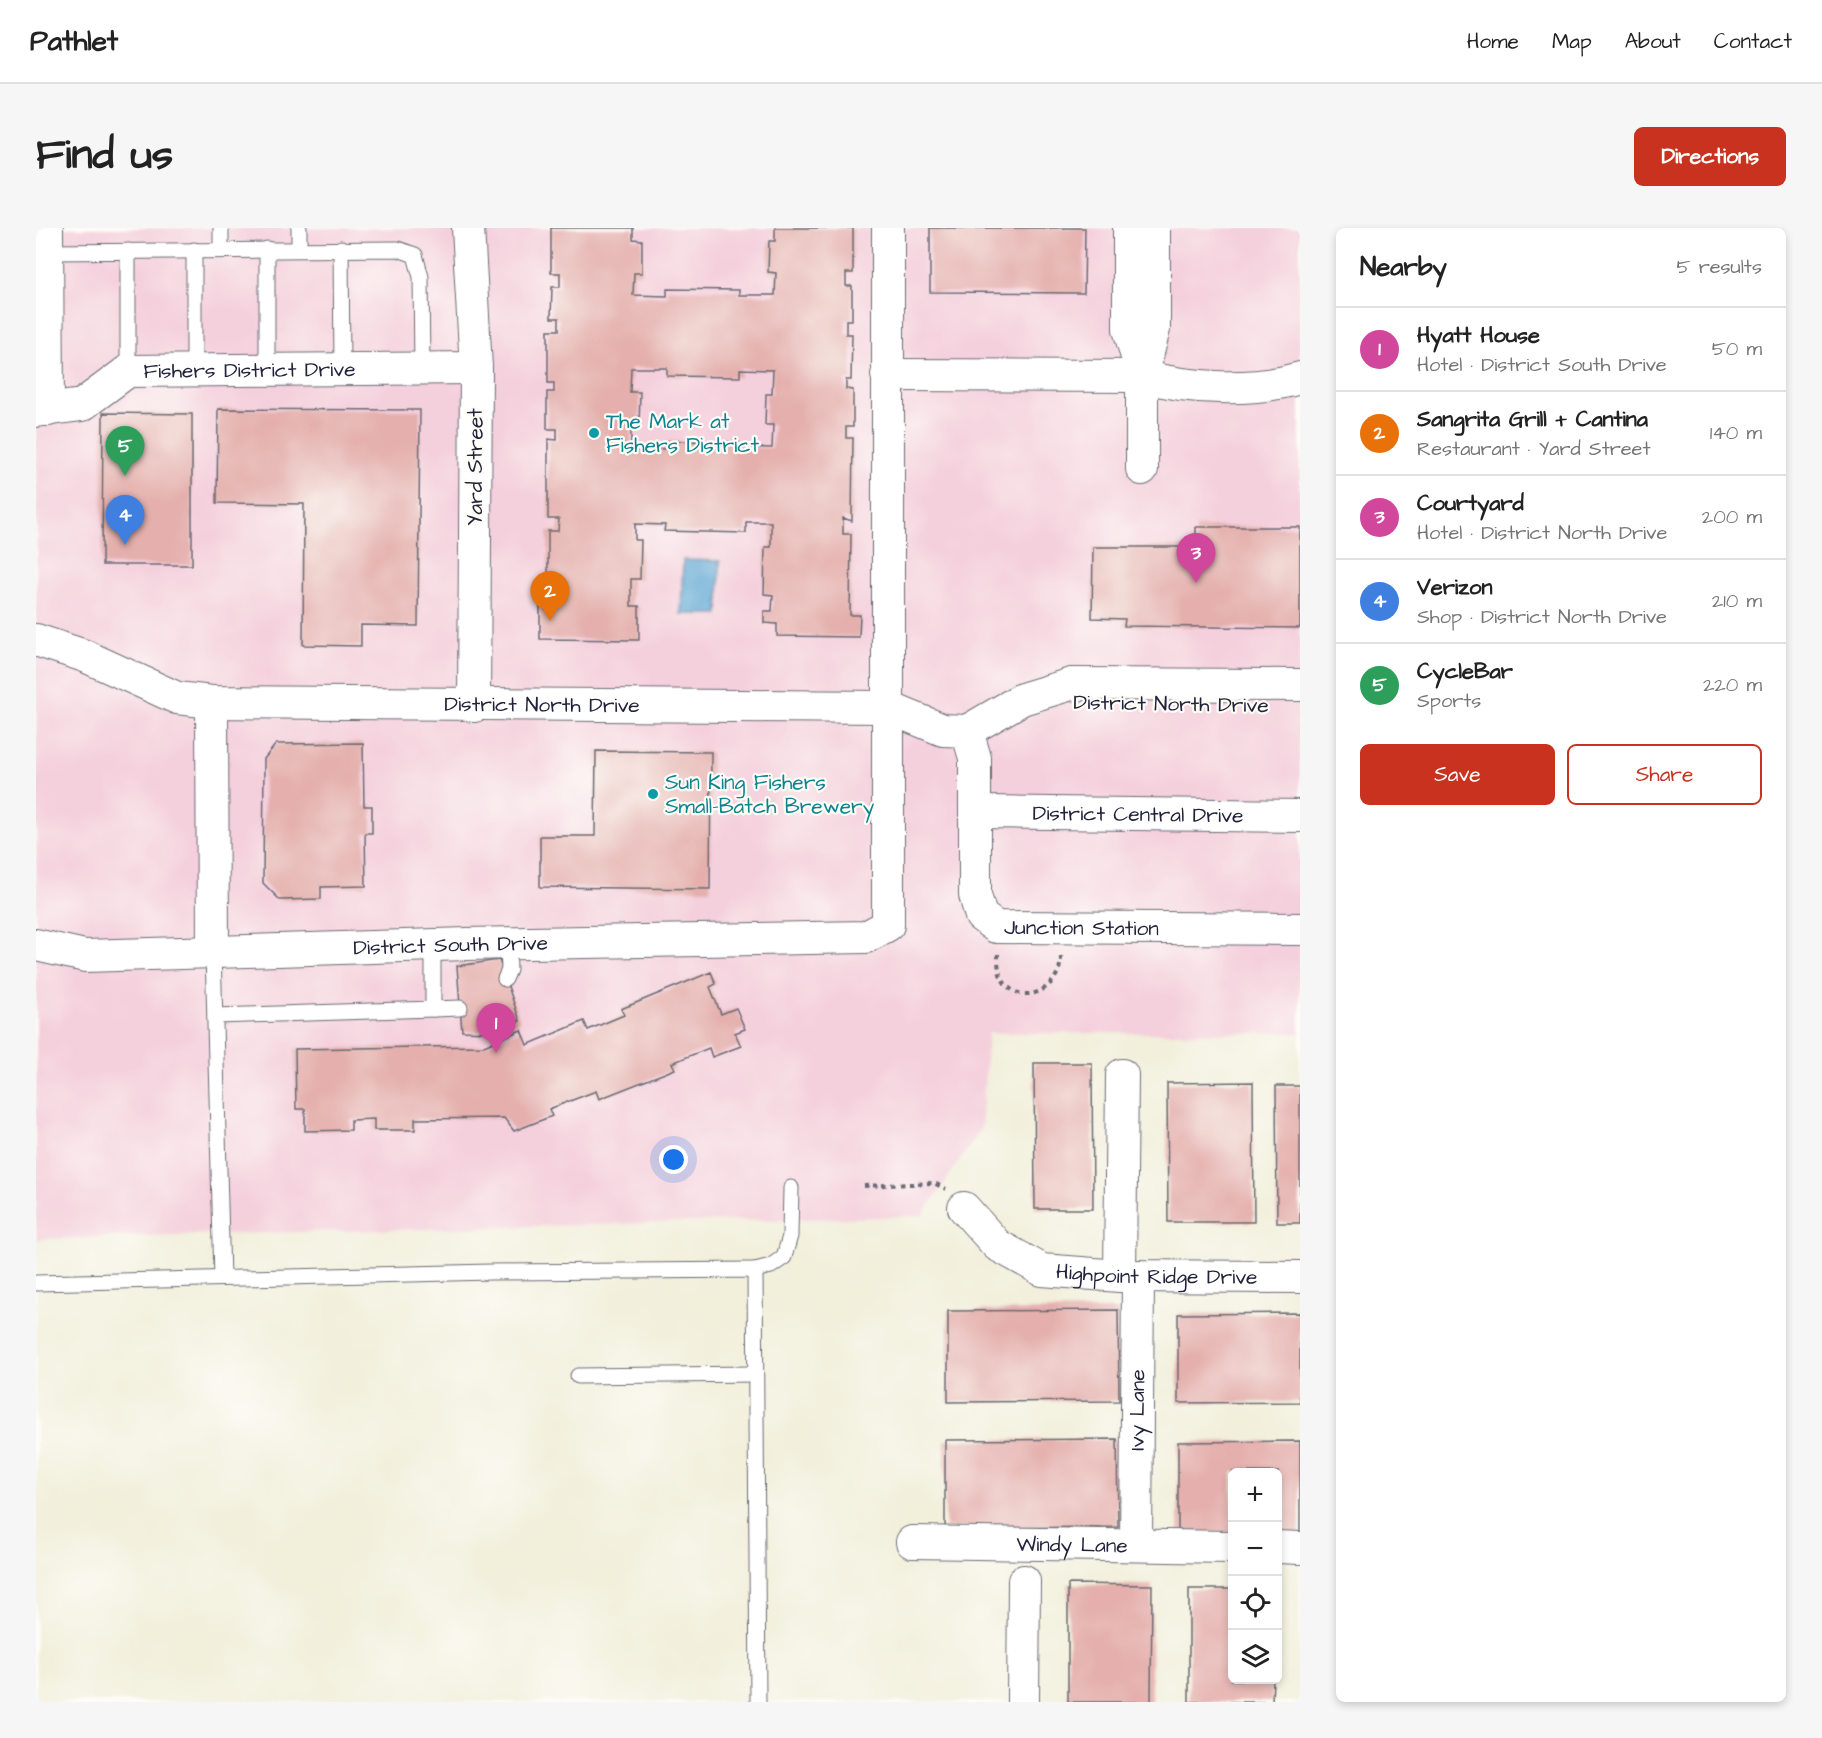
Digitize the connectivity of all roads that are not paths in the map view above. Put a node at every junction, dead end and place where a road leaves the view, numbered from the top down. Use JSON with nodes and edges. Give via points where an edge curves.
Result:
{"nodes":[{"id":1,"x":221,"y":228,"type":"edge"},
{"id":2,"x":299,"y":228,"type":"edge"},
{"id":3,"x":468,"y":228,"type":"edge"},
{"id":4,"x":888,"y":228,"type":"edge"},
{"id":5,"x":1129,"y":228,"type":"edge"},
{"id":6,"x":1154,"y":228,"type":"edge"},
{"id":7,"x":47,"y":240,"type":"edge"},
{"id":8,"x":299,"y":248,"type":"junction"},
{"id":9,"x":341,"y":248,"type":"junction"},
{"id":10,"x":267,"y":249,"type":"junction"},
{"id":11,"x":128,"y":250,"type":"junction"},
{"id":12,"x":194,"y":250,"type":"junction"},
{"id":13,"x":221,"y":250,"type":"junction"},
{"id":14,"x":422,"y":368,"type":"junction"},
{"id":15,"x":476,"y":368,"type":"junction"},
{"id":16,"x":342,"y":369,"type":"junction"},
{"id":17,"x":267,"y":370,"type":"junction"},
{"id":18,"x":128,"y":371,"type":"junction"},
{"id":19,"x":194,"y":371,"type":"junction"},
{"id":20,"x":887,"y":375,"type":"junction"},
{"id":21,"x":1142,"y":376,"type":"junction"},
{"id":22,"x":1300,"y":378,"type":"edge"},
{"id":23,"x":42,"y":410,"type":"edge"},
{"id":24,"x":1142,"y":469,"type":"dead end"},
{"id":25,"x":36,"y":640,"type":"edge"},
{"id":26,"x":1300,"y":685,"type":"edge"},
{"id":27,"x":1044,"y":692,"type":"junction"},
{"id":28,"x":212,"y":702,"type":"junction"},
{"id":29,"x":1300,"y":705,"type":"edge"},
{"id":30,"x":474,"y":706,"type":"junction"},
{"id":31,"x":887,"y":707,"type":"junction"},
{"id":32,"x":967,"y":731,"type":"junction"},
{"id":33,"x":976,"y":812,"type":"junction"},
{"id":34,"x":1300,"y":816,"type":"edge"},
{"id":35,"x":1300,"y":928,"type":"edge"},
{"id":36,"x":508,"y":944,"type":"junction"},
{"id":37,"x":36,"y":945,"type":"edge"},
{"id":38,"x":433,"y":945,"type":"junction"},
{"id":39,"x":213,"y":951,"type":"junction"},
{"id":40,"x":505,"y":979,"type":"dead end"},
{"id":41,"x":460,"y":1008,"type":"dead end"},
{"id":42,"x":433,"y":1009,"type":"junction"},
{"id":43,"x":215,"y":1016,"type":"junction"},
{"id":44,"x":1122,"y":1075,"type":"dead end"},
{"id":45,"x":791,"y":1188,"type":"dead end"},
{"id":46,"x":964,"y":1208,"type":"road end"},
{"id":47,"x":755,"y":1270,"type":"junction"},
{"id":48,"x":1129,"y":1276,"type":"junction"},
{"id":49,"x":1300,"y":1277,"type":"edge"},
{"id":50,"x":222,"y":1278,"type":"junction"},
{"id":51,"x":36,"y":1283,"type":"edge"},
{"id":52,"x":755,"y":1374,"type":"junction"},
{"id":53,"x":578,"y":1376,"type":"dead end"},
{"id":54,"x":912,"y":1542,"type":"dead end"},
{"id":55,"x":1136,"y":1545,"type":"junction"},
{"id":56,"x":1228,"y":1547,"type":"edge"},
{"id":57,"x":1282,"y":1547,"type":"edge"},
{"id":58,"x":1300,"y":1548,"type":"edge"},
{"id":59,"x":1024,"y":1581,"type":"dead end"},
{"id":60,"x":758,"y":1702,"type":"edge"},
{"id":61,"x":1023,"y":1702,"type":"edge"}],
"edges":[{"from":1,"to":13,"type":"lane"},
{"from":2,"to":8,"type":"lane"},
{"from":3,"to":15,"type":"street","name":"Yard Street"},
{"from":4,"to":20,"type":"street"},
{"from":5,"to":21,"type":"street","via":[[1129,329]]},
{"from":6,"to":21,"type":"street","via":[[1154,329]]},
{"from":7,"to":11,"type":"lane"},
{"from":7,"to":23,"type":"street"},
{"from":8,"to":9,"type":"lane"},
{"from":8,"to":10,"type":"lane"},
{"from":9,"to":14,"type":"lane","via":[[398,249],[415,255],[421,277]]},
{"from":9,"to":16,"type":"lane"},
{"from":10,"to":13,"type":"lane"},
{"from":10,"to":17,"type":"lane"},
{"from":11,"to":12,"type":"lane"},
{"from":11,"to":18,"type":"lane"},
{"from":12,"to":13,"type":"lane"},
{"from":12,"to":19,"type":"lane"},
{"from":14,"to":15,"type":"street","name":"Fishers District Drive"},
{"from":14,"to":16,"type":"street","name":"Fishers District Drive"},
{"from":15,"to":30,"type":"street","name":"Yard Street"},
{"from":16,"to":17,"type":"street","name":"Fishers District Drive"},
{"from":17,"to":19,"type":"street","name":"Fishers District Drive"},
{"from":18,"to":19,"type":"street","name":"Fishers District Drive"},
{"from":18,"to":23,"type":"street","name":"Fishers District Drive","via":[[82,405]]},
{"from":20,"to":21,"type":"street"},
{"from":20,"to":31,"type":"street"},
{"from":21,"to":22,"type":"street","via":[[1173,384],[1272,386]]},
{"from":21,"to":24,"type":"street"},
{"from":25,"to":28,"type":"street","name":"District North Drive","via":[[85,656],[177,699]]},
{"from":26,"to":27,"type":"street","name":"District North Drive","via":[[1071,684]]},
{"from":27,"to":29,"type":"street","name":"District North Drive","via":[[1068,705]]},
{"from":27,"to":32,"type":"street","name":"District North Drive","via":[[1022,699]]},
{"from":28,"to":30,"type":"street","name":"District North Drive"},
{"from":28,"to":39,"type":"street"},
{"from":30,"to":31,"type":"street","name":"District North Drive"},
{"from":31,"to":32,"type":"street","name":"District North Drive","via":[[943,730]]},
{"from":31,"to":36,"type":"street","name":"District South Drive","via":[[888,925],[866,937]]},
{"from":32,"to":33,"type":"street","name":"Junction Station","via":[[975,758]]},
{"from":33,"to":34,"type":"street","name":"District Central Drive"},
{"from":33,"to":35,"type":"street","name":"Junction Station","via":[[975,895],[981,916],[996,927]]},
{"from":36,"to":38,"type":"street","name":"District South Drive"},
{"from":36,"to":40,"type":"lane","via":[[509,970]]},
{"from":37,"to":39,"type":"street","name":"District South Drive","via":[[85,956]]},
{"from":38,"to":39,"type":"street","name":"District South Drive"},
{"from":38,"to":42,"type":"lane"},
{"from":39,"to":43,"type":"lane"},
{"from":41,"to":42,"type":"lane"},
{"from":42,"to":43,"type":"lane"},
{"from":43,"to":50,"type":"lane"},
{"from":44,"to":48,"type":"street","name":"Ivy Lane"},
{"from":45,"to":47,"type":"lane","via":[[790,1236],[784,1257]]},
{"from":46,"to":48,"type":"street","name":"Highpoint Ridge Drive","via":[[997,1245],[1042,1270]]},
{"from":47,"to":50,"type":"lane"},
{"from":47,"to":52,"type":"lane"},
{"from":48,"to":49,"type":"street","name":"Highpoint Ridge Drive"},
{"from":48,"to":55,"type":"street","name":"Ivy Lane"},
{"from":50,"to":51,"type":"lane"},
{"from":52,"to":53,"type":"lane"},
{"from":52,"to":60,"type":"lane"},
{"from":54,"to":55,"type":"street","name":"Windy Lane"},
{"from":55,"to":56,"type":"street","name":"Windy Lane"},
{"from":57,"to":58,"type":"street"},
{"from":59,"to":61,"type":"street"}]}
